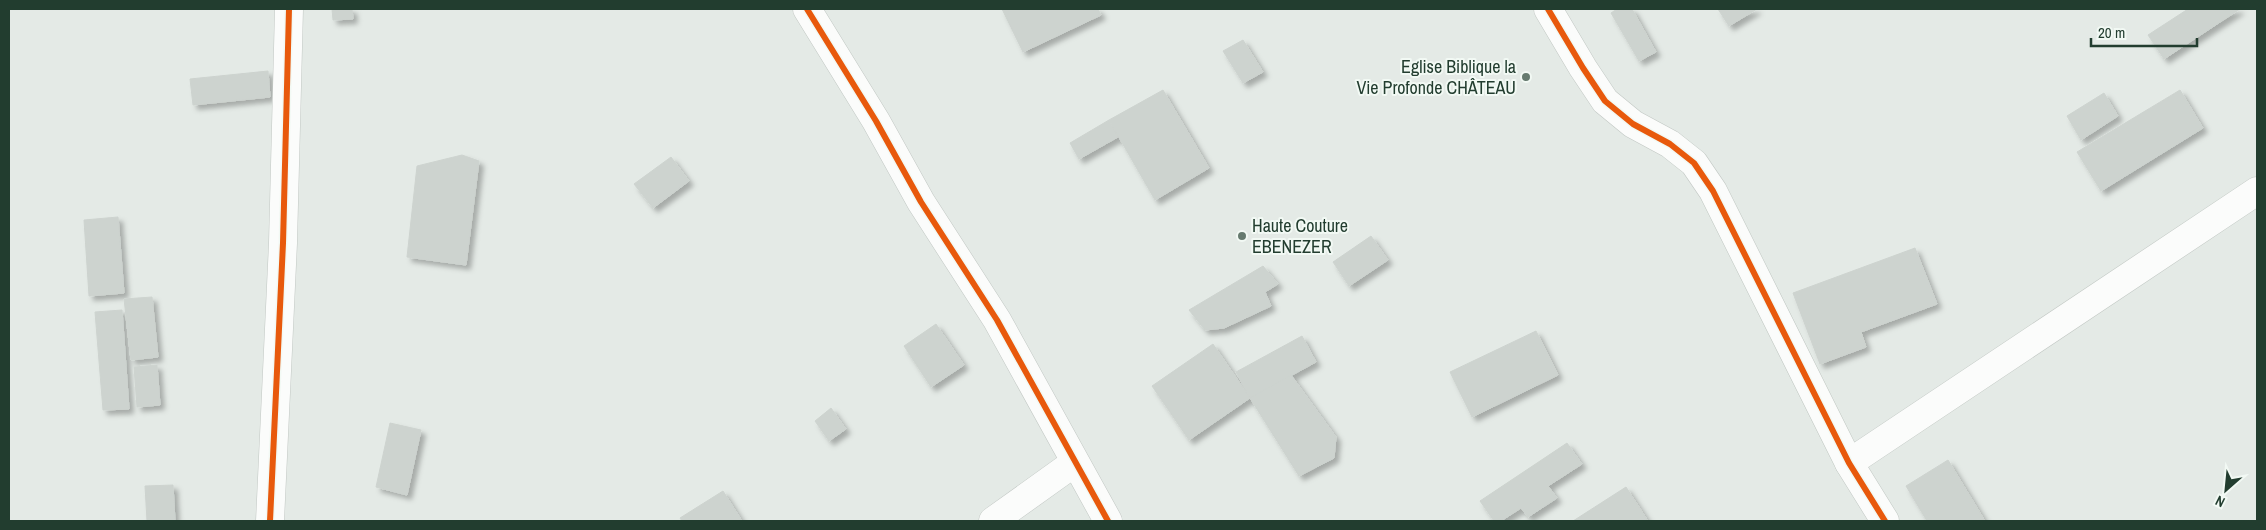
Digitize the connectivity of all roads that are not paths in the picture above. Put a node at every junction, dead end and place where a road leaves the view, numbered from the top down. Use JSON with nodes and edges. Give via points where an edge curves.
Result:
{"nodes":[{"id":1,"x":289,"y":9,"type":"edge"},
{"id":2,"x":807,"y":9,"type":"edge"},
{"id":3,"x":1548,"y":9,"type":"edge"},
{"id":4,"x":2257,"y":191,"type":"edge"},
{"id":5,"x":1074,"y":463,"type":"junction"},
{"id":6,"x":1848,"y":463,"type":"junction"},
{"id":7,"x":270,"y":521,"type":"edge"},
{"id":8,"x":992,"y":521,"type":"edge"},
{"id":9,"x":1108,"y":521,"type":"edge"},
{"id":10,"x":1885,"y":521,"type":"edge"}],
"edges":[{"from":1,"to":7,"type":"street","via":[[283,243]]},
{"from":2,"to":5,"type":"street","via":[[997,320]]},
{"from":3,"to":6,"type":"street","via":[[1605,101],[1633,124],[1670,144],[1694,163],[1713,191]]},
{"from":4,"to":6,"type":"street"},
{"from":5,"to":8,"type":"street"},
{"from":5,"to":9,"type":"street"},
{"from":6,"to":10,"type":"street"}]}
